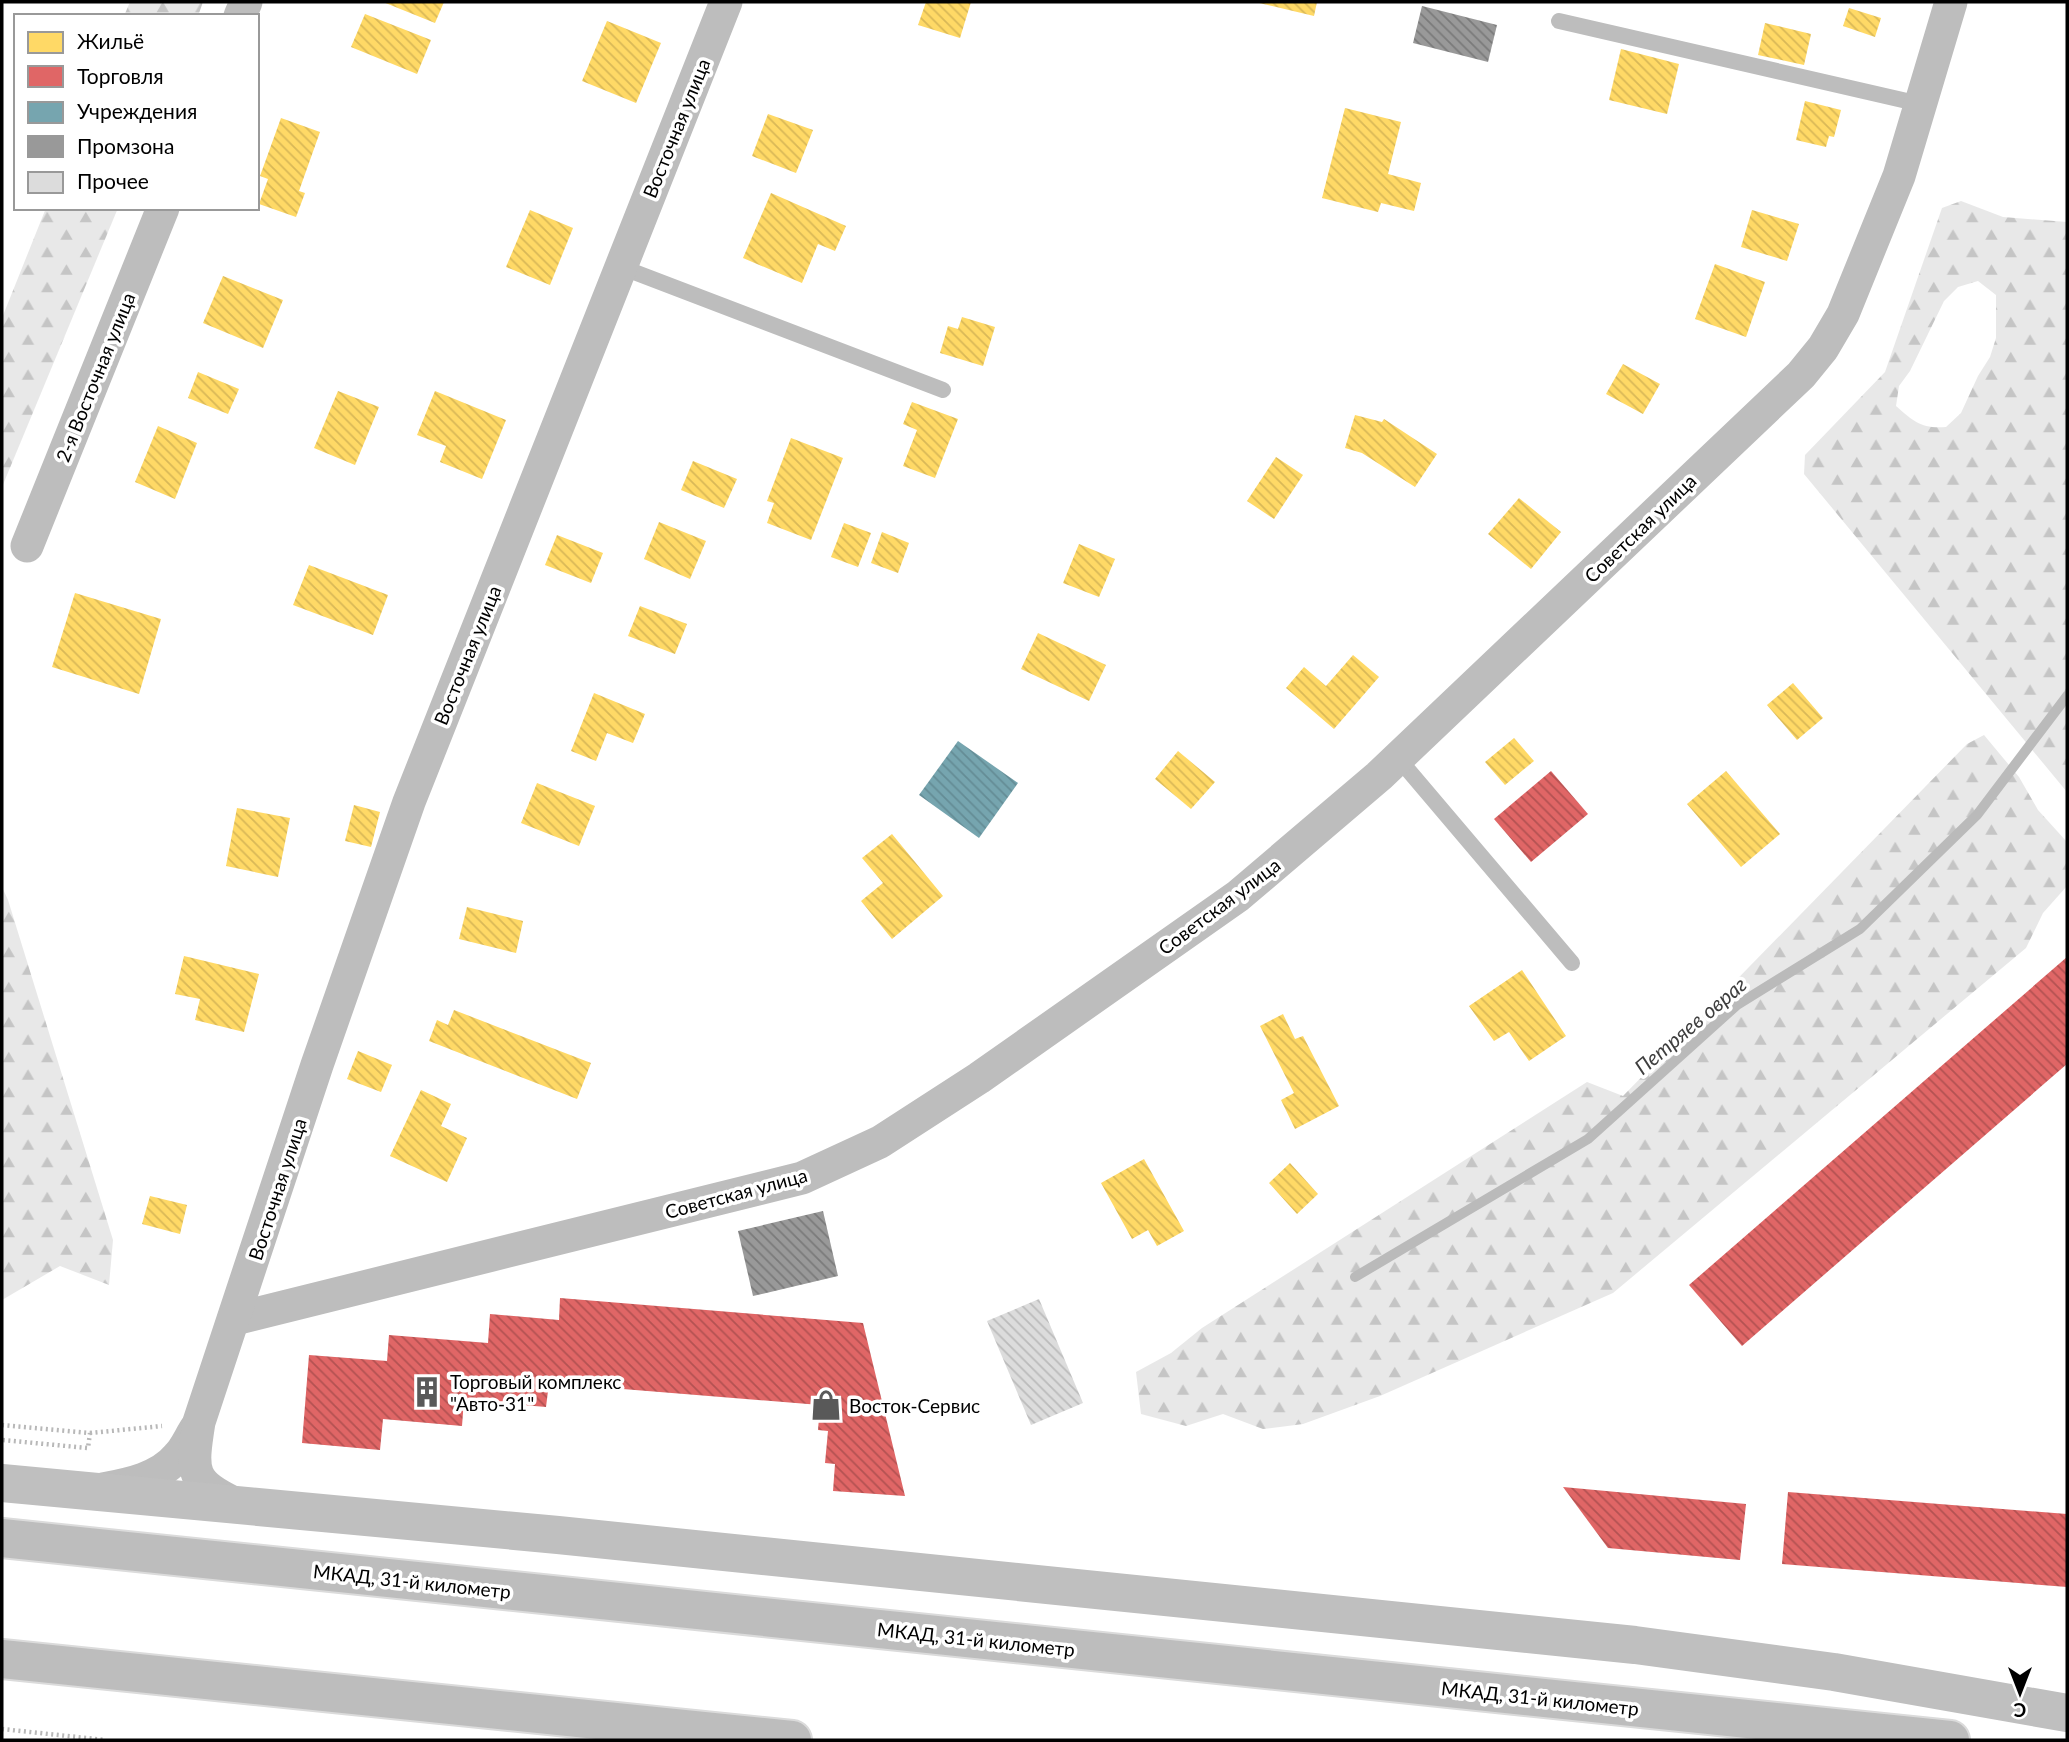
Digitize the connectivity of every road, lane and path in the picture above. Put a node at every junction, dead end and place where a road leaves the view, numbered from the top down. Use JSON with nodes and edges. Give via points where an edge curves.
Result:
{"nodes":[{"id":1,"x":726,"y":2,"type":"edge"},
{"id":2,"x":1951,"y":2,"type":"edge"},
{"id":3,"x":1559,"y":21,"type":"dead end"},
{"id":4,"x":1920,"y":104,"type":"junction"},
{"id":5,"x":162,"y":210,"type":"edge"},
{"id":6,"x":621,"y":267,"type":"junction"},
{"id":7,"x":943,"y":390,"type":"dead end"},
{"id":8,"x":27,"y":546,"type":"dead end"},
{"id":9,"x":1398,"y":758,"type":"junction"},
{"id":10,"x":1572,"y":963,"type":"dead end"},
{"id":11,"x":234,"y":1318,"type":"junction"},
{"id":12,"x":199,"y":1422,"type":"junction"},
{"id":13,"x":2,"y":1425,"type":"edge"},
{"id":14,"x":90,"y":1433,"type":"junction"},
{"id":15,"x":2,"y":1440,"type":"edge"},
{"id":16,"x":2,"y":1483,"type":"edge"},
{"id":17,"x":90,"y":1492,"type":"junction"},
{"id":18,"x":240,"y":1505,"type":"junction"},
{"id":19,"x":2,"y":1538,"type":"edge"},
{"id":20,"x":2,"y":1659,"type":"edge"},
{"id":21,"x":2067,"y":1713,"type":"edge"},
{"id":22,"x":2,"y":1729,"type":"edge"},
{"id":23,"x":63,"y":1738,"type":"edge"},
{"id":24,"x":105,"y":1740,"type":"edge"},
{"id":25,"x":792,"y":1740,"type":"edge"},
{"id":26,"x":1950,"y":1740,"type":"edge"}],
"edges":[{"from":1,"to":6,"type":"street","name":"Восточная улица"},
{"from":2,"to":4,"type":"street","name":"Советская улица"},
{"from":3,"to":4,"type":"lane"},
{"from":4,"to":9,"type":"street","name":"Советская улица","via":[[1899,176],[1843,314],[1816,357]]},
{"from":5,"to":8,"type":"street","name":"2-я Восточная улица"},
{"from":6,"to":7,"type":"lane"},
{"from":6,"to":11,"type":"street","name":"Восточная улица","via":[[409,802]]},
{"from":9,"to":10,"type":"lane"},
{"from":9,"to":11,"type":"street","name":"Советская улица","via":[[1238,895],[979,1078],[880,1142],[802,1178]]},
{"from":11,"to":12,"type":"street"},
{"from":12,"to":14,"type":"path"},
{"from":12,"to":17,"type":"street","via":[[178,1456],[159,1472]]},
{"from":12,"to":18,"type":"street","via":[[193,1459],[198,1478],[211,1492]]},
{"from":13,"to":14,"type":"path"},
{"from":14,"to":15,"type":"path","via":[[88,1448]]},
{"from":16,"to":17,"type":"main road"},
{"from":17,"to":18,"type":"main road"},
{"from":18,"to":21,"type":"main road","via":[[1635,1645],[1834,1672]]},
{"from":19,"to":26,"type":"highway","name":"МКАД, 31-й километр"},
{"from":20,"to":25,"type":"highway"},
{"from":22,"to":23,"type":"path"},
{"from":23,"to":24,"type":"path"}]}
